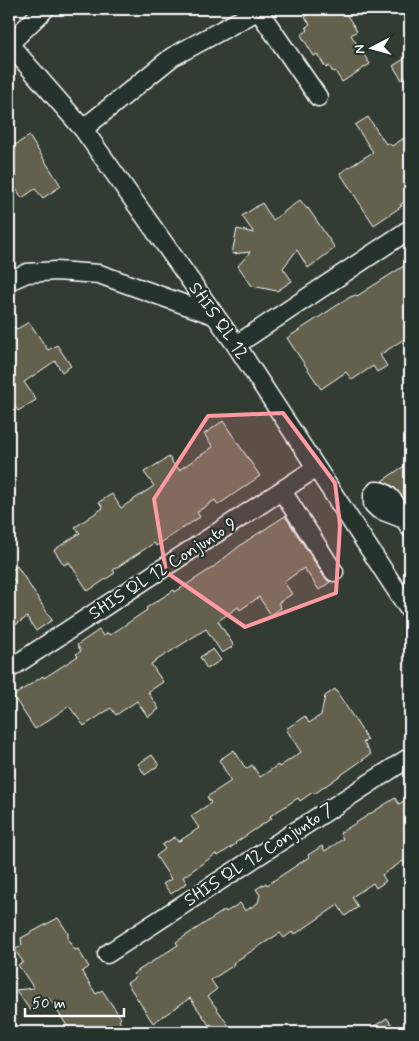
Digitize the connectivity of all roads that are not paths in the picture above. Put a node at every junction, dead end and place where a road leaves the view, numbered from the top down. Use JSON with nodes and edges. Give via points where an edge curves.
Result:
{"nodes":[{"id":1,"x":45,"y":9,"type":"edge"},
{"id":2,"x":260,"y":10,"type":"edge"},
{"id":3,"x":9,"y":44,"type":"edge"},
{"id":4,"x":318,"y":97,"type":"dead end"},
{"id":5,"x":82,"y":130,"type":"junction"},
{"id":6,"x":410,"y":229,"type":"edge"},
{"id":7,"x":9,"y":281,"type":"edge"},
{"id":8,"x":214,"y":316,"type":"junction"},
{"id":9,"x":236,"y":345,"type":"junction"},
{"id":10,"x":316,"y":468,"type":"junction"},
{"id":11,"x":282,"y":491,"type":"junction"},
{"id":12,"x":334,"y":572,"type":"dead end"},
{"id":13,"x":404,"y":587,"type":"edge"},
{"id":14,"x":410,"y":611,"type":"edge"},
{"id":15,"x":9,"y":669,"type":"edge"},
{"id":16,"x":410,"y":757,"type":"edge"},
{"id":17,"x":107,"y":954,"type":"dead end"}],
"edges":[{"from":1,"to":3,"type":"street"},
{"from":2,"to":4,"type":"street"},
{"from":2,"to":5,"type":"street","via":[[172,57]]},
{"from":3,"to":5,"type":"street","name":"SHIS QL 12"},
{"from":5,"to":8,"type":"street","name":"SHIS QL 12"},
{"from":6,"to":9,"type":"street"},
{"from":7,"to":8,"type":"street","via":[[27,273],[99,274]]},
{"from":8,"to":9,"type":"street","name":"SHIS QL 12"},
{"from":9,"to":10,"type":"street","name":"SHIS QL 12"},
{"from":10,"to":11,"type":"street","name":"SHIS QL 12 Conjunto 9"},
{"from":10,"to":13,"type":"street","name":"SHIS QL 12"},
{"from":11,"to":12,"type":"street"},
{"from":11,"to":15,"type":"street","name":"SHIS QL 12 Conjunto 9"},
{"from":13,"to":14,"type":"street","name":"SHIS QL 12"},
{"from":16,"to":17,"type":"street","name":"SHIS QL 12 Conjunto 7"}]}
